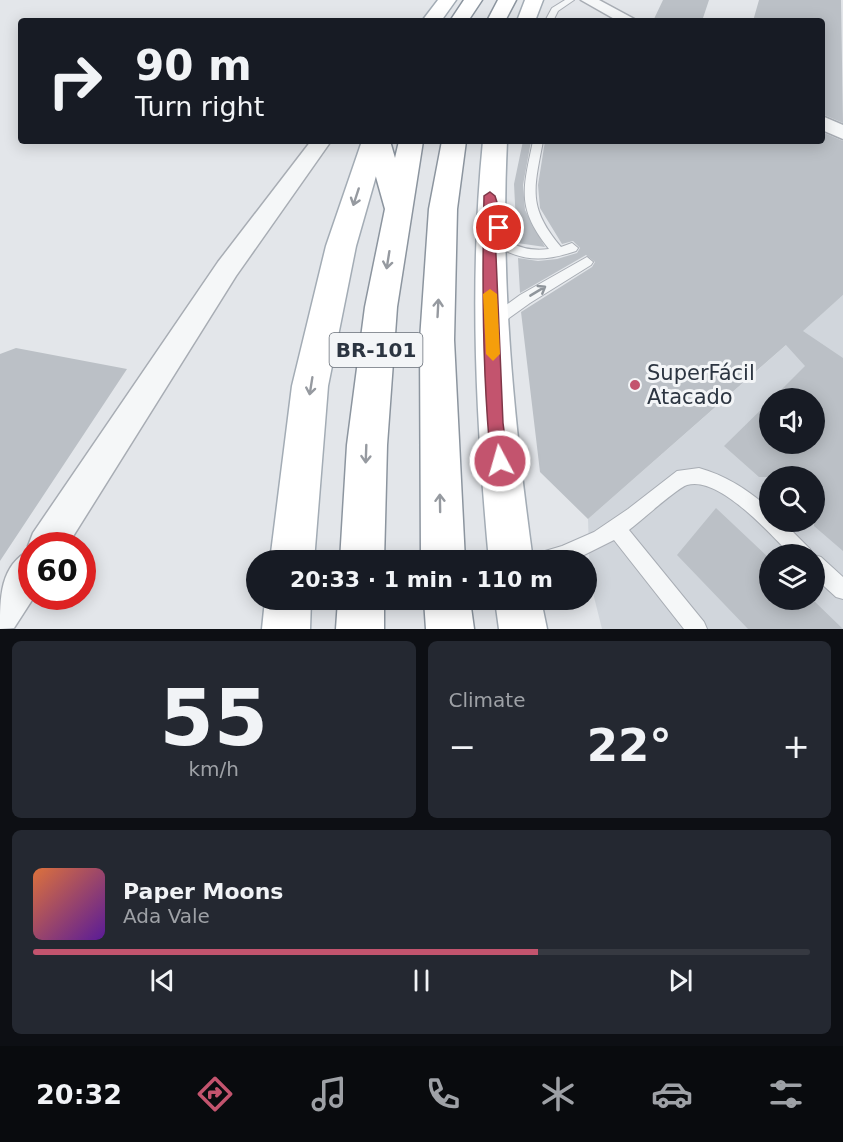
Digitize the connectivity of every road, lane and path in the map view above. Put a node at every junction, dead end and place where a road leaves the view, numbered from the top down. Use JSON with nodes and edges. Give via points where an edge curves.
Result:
{"nodes":[{"id":1,"x":447,"y":0,"type":"edge"},
{"id":2,"x":473,"y":0,"type":"edge"},
{"id":3,"x":507,"y":0,"type":"edge"},
{"id":4,"x":534,"y":0,"type":"edge"},
{"id":5,"x":570,"y":0,"type":"edge"},
{"id":6,"x":588,"y":0,"type":"edge"},
{"id":7,"x":433,"y":18,"type":"edge"},
{"id":8,"x":461,"y":18,"type":"edge"},
{"id":9,"x":498,"y":18,"type":"edge"},
{"id":10,"x":527,"y":18,"type":"edge"},
{"id":11,"x":551,"y":18,"type":"edge"},
{"id":12,"x":624,"y":18,"type":"edge"},
{"id":13,"x":825,"y":114,"type":"edge"},
{"id":14,"x":843,"y":123,"type":"edge"},
{"id":15,"x":825,"y":124,"type":"edge"},
{"id":16,"x":843,"y":133,"type":"edge"},
{"id":17,"x":319,"y":144,"type":"edge"},
{"id":18,"x":375,"y":144,"type":"edge"},
{"id":19,"x":377,"y":144,"type":"edge"},
{"id":20,"x":410,"y":144,"type":"edge"},
{"id":21,"x":454,"y":144,"type":"edge"},
{"id":22,"x":495,"y":144,"type":"edge"},
{"id":23,"x":538,"y":144,"type":"edge"},
{"id":24,"x":490,"y":196,"type":"junction"},
{"id":25,"x":397,"y":210,"type":"junction"},
{"id":26,"x":572,"y":248,"type":"dead end"},
{"id":27,"x":559,"y":253,"type":"junction"},
{"id":28,"x":587,"y":262,"type":"dead end"},
{"id":29,"x":491,"y":323,"type":"junction"},
{"id":30,"x":617,"y":530,"type":"junction"},
{"id":31,"x":55,"y":532,"type":"edge"},
{"id":32,"x":791,"y":544,"type":"edge"},
{"id":33,"x":293,"y":550,"type":"edge"},
{"id":34,"x":363,"y":550,"type":"edge"},
{"id":35,"x":443,"y":550,"type":"edge"},
{"id":36,"x":510,"y":550,"type":"edge"},
{"id":37,"x":573,"y":550,"type":"edge"},
{"id":38,"x":825,"y":574,"type":"edge"},
{"id":39,"x":18,"y":588,"type":"edge"},
{"id":40,"x":843,"y":590,"type":"edge"},
{"id":41,"x":287,"y":610,"type":"edge"},
{"id":42,"x":361,"y":610,"type":"edge"},
{"id":43,"x":448,"y":610,"type":"edge"},
{"id":44,"x":520,"y":610,"type":"edge"},
{"id":45,"x":0,"y":614,"type":"edge"},
{"id":46,"x":286,"y":629,"type":"edge"},
{"id":47,"x":360,"y":629,"type":"edge"},
{"id":48,"x":450,"y":629,"type":"edge"},
{"id":49,"x":523,"y":629,"type":"edge"},
{"id":50,"x":697,"y":629,"type":"edge"}],
"edges":[{"from":1,"to":7,"type":"main road"},
{"from":2,"to":8,"type":"main road"},
{"from":3,"to":9,"type":"main road"},
{"from":4,"to":10,"type":"main road"},
{"from":5,"to":11,"type":"lane"},
{"from":6,"to":12,"type":"street"},
{"from":13,"to":14,"type":"street"},
{"from":15,"to":16,"type":"street"},
{"from":17,"to":31,"type":"street","via":[[227,269]]},
{"from":18,"to":33,"type":"main road","one_way":true,"via":[[341,246],[310,387]]},
{"from":19,"to":25,"type":"main road"},
{"from":20,"to":25,"type":"main road","number":"BR-101"},
{"from":35,"to":21,"type":"main road","number":"BR-101","one_way":true,"via":[[436,340],[443,208]]},
{"from":22,"to":24,"type":"main road"},
{"from":23,"to":27,"type":"lane","via":[[528,207],[539,229]]},
{"from":24,"to":27,"type":"lane","via":[[504,245],[521,254]]},
{"from":24,"to":29,"type":"main road"},
{"from":25,"to":34,"type":"main road","number":"BR-101","one_way":true,"via":[[381,307],[368,433]]},
{"from":26,"to":27,"type":"lane"},
{"from":29,"to":28,"type":"lane","one_way":true},
{"from":29,"to":36,"type":"main road","via":[[495,423]]},
{"from":30,"to":32,"type":"lane","via":[[684,477],[694,474],[723,484]]},
{"from":30,"to":37,"type":"lane"},
{"from":30,"to":50,"type":"lane"},
{"from":38,"to":40,"type":"lane"},
{"from":39,"to":45,"type":"street"},
{"from":41,"to":46,"type":"main road"},
{"from":42,"to":47,"type":"main road"},
{"from":43,"to":48,"type":"main road"},
{"from":44,"to":49,"type":"main road"}]}
